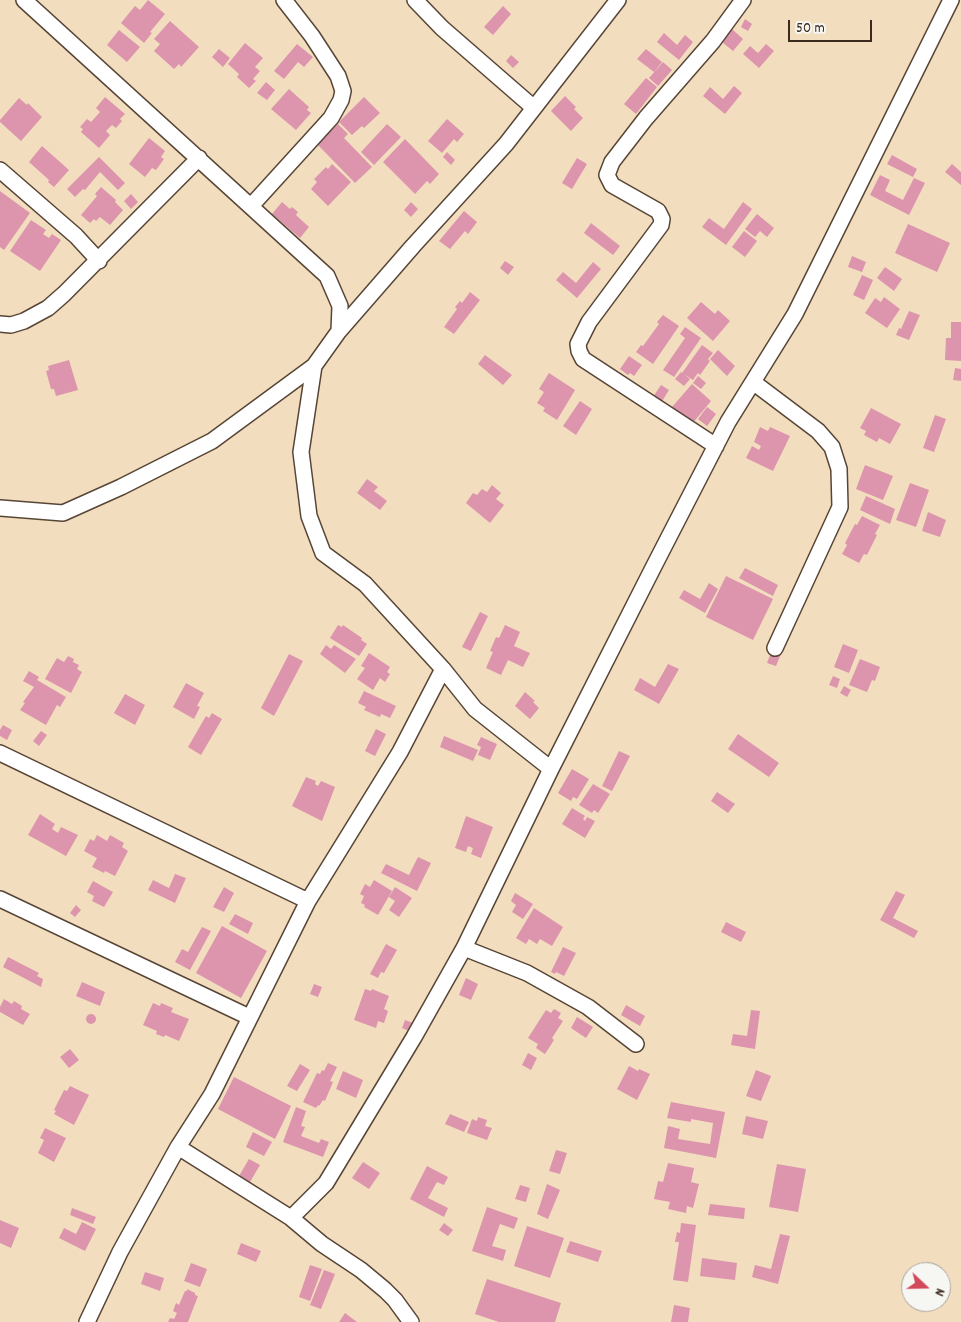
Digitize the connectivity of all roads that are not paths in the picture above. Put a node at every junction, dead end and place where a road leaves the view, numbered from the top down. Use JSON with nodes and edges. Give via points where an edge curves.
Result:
{"nodes":[{"id":1,"x":24,"y":0,"type":"edge"},
{"id":2,"x":284,"y":0,"type":"edge"},
{"id":3,"x":415,"y":0,"type":"edge"},
{"id":4,"x":618,"y":0,"type":"edge"},
{"id":5,"x":743,"y":0,"type":"edge"},
{"id":6,"x":951,"y":0,"type":"edge"},
{"id":7,"x":534,"y":108,"type":"junction"},
{"id":8,"x":199,"y":158,"type":"junction"},
{"id":9,"x":0,"y":170,"type":"edge"},
{"id":10,"x":251,"y":206,"type":"junction"},
{"id":11,"x":98,"y":261,"type":"junction"},
{"id":12,"x":0,"y":324,"type":"edge"},
{"id":13,"x":339,"y":331,"type":"junction"},
{"id":14,"x":314,"y":366,"type":"junction"},
{"id":15,"x":753,"y":382,"type":"junction"},
{"id":16,"x":716,"y":446,"type":"junction"},
{"id":17,"x":0,"y":508,"type":"edge"},
{"id":18,"x":775,"y":648,"type":"dead end"},
{"id":19,"x":443,"y":669,"type":"junction"},
{"id":20,"x":0,"y":753,"type":"edge"},
{"id":21,"x":551,"y":770,"type":"junction"},
{"id":22,"x":0,"y":900,"type":"edge"},
{"id":23,"x":308,"y":901,"type":"junction"},
{"id":24,"x":464,"y":948,"type":"junction"},
{"id":25,"x":249,"y":1018,"type":"junction"},
{"id":26,"x":636,"y":1044,"type":"dead end"},
{"id":27,"x":178,"y":1147,"type":"junction"},
{"id":28,"x":291,"y":1218,"type":"junction"},
{"id":29,"x":87,"y":1322,"type":"edge"},
{"id":30,"x":411,"y":1322,"type":"edge"}],
"edges":[{"from":1,"to":8,"type":"street"},
{"from":2,"to":10,"type":"street","via":[[338,76],[343,91],[331,118]]},
{"from":3,"to":7,"type":"street","via":[[442,28]]},
{"from":4,"to":7,"type":"street"},
{"from":5,"to":16,"type":"street","via":[[612,162],[607,175],[612,186],[658,211],[661,225],[589,322],[578,344],[583,358]]},
{"from":6,"to":15,"type":"street","via":[[795,314]]},
{"from":7,"to":13,"type":"street","via":[[506,144]]},
{"from":8,"to":10,"type":"street"},
{"from":8,"to":11,"type":"street"},
{"from":9,"to":11,"type":"street","via":[[76,236]]},
{"from":10,"to":13,"type":"street","via":[[327,276],[340,306]]},
{"from":11,"to":12,"type":"street","via":[[48,308],[24,321]]},
{"from":13,"to":14,"type":"street"},
{"from":14,"to":17,"type":"street","via":[[212,441],[121,488],[63,513]]},
{"from":14,"to":19,"type":"street","via":[[301,452],[309,516],[322,553],[364,584]]},
{"from":15,"to":16,"type":"street"},
{"from":15,"to":18,"type":"street","via":[[818,431],[832,447],[839,469],[840,507]]},
{"from":16,"to":21,"type":"street"},
{"from":19,"to":21,"type":"street","via":[[476,709]]},
{"from":19,"to":23,"type":"street","via":[[400,752]]},
{"from":20,"to":23,"type":"street"},
{"from":21,"to":24,"type":"street"},
{"from":22,"to":25,"type":"street"},
{"from":23,"to":25,"type":"street"},
{"from":24,"to":26,"type":"street","via":[[527,973],[588,1007]]},
{"from":24,"to":28,"type":"street","via":[[326,1183]]},
{"from":25,"to":27,"type":"street","via":[[212,1094]]},
{"from":27,"to":28,"type":"street"},
{"from":27,"to":29,"type":"street","via":[[120,1252]]},
{"from":28,"to":30,"type":"street","via":[[385,1290]]}]}
